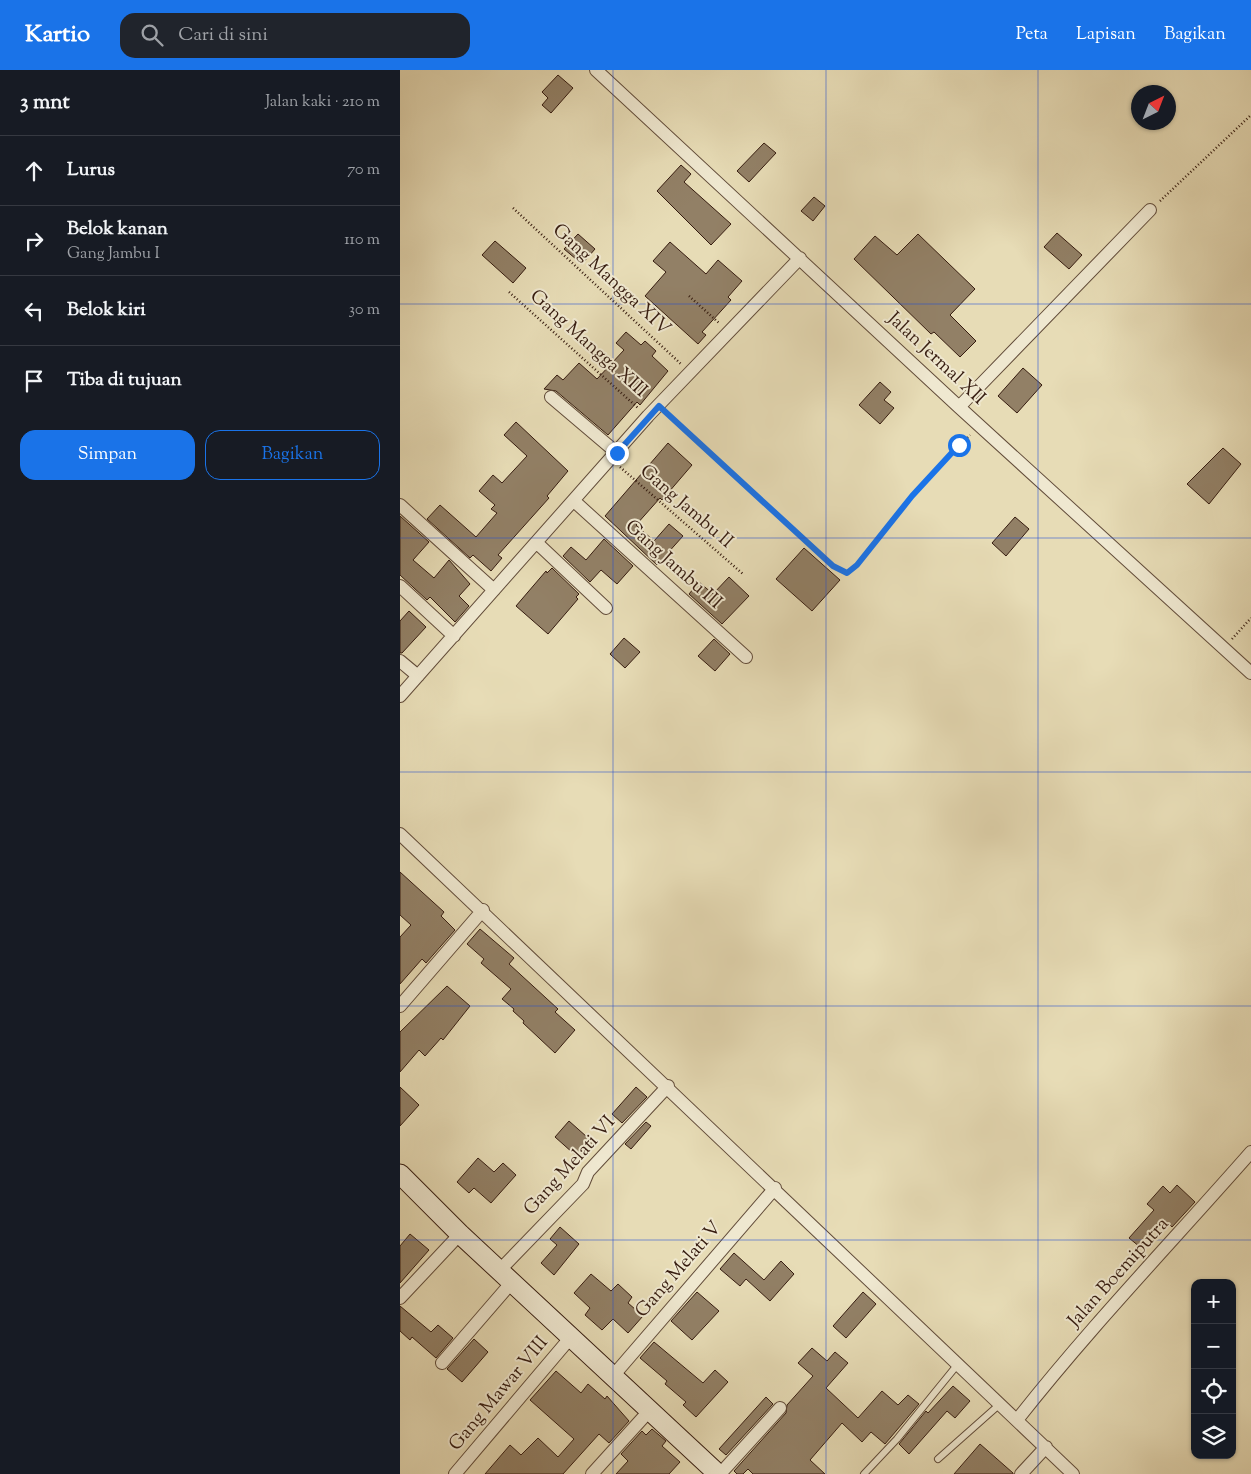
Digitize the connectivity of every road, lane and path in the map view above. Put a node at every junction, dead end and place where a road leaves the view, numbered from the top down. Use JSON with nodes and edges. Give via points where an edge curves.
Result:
{"nodes":[{"id":1,"x":596,"y":70,"type":"edge"},
{"id":2,"x":1251,"y":115,"type":"edge"},
{"id":3,"x":513,"y":208,"type":"dead end"},
{"id":4,"x":1150,"y":210,"type":"joint"},
{"id":5,"x":800,"y":258,"type":"junction"},
{"id":6,"x":509,"y":292,"type":"dead end"},
{"id":7,"x":689,"y":296,"type":"dead end"},
{"id":8,"x":729,"y":332,"type":"junction"},
{"id":9,"x":691,"y":372,"type":"junction"},
{"id":10,"x":551,"y":397,"type":"dead end"},
{"id":11,"x":659,"y":406,"type":"junction"},
{"id":12,"x":959,"y":407,"type":"junction"},
{"id":13,"x":648,"y":416,"type":"junction"},
{"id":14,"x":980,"y":425,"type":"junction"},
{"id":15,"x":614,"y":456,"type":"junction"},
{"id":16,"x":574,"y":501,"type":"junction"},
{"id":17,"x":400,"y":505,"type":"edge"},
{"id":18,"x":537,"y":542,"type":"junction"},
{"id":19,"x":743,"y":574,"type":"dead end"},
{"id":20,"x":400,"y":586,"type":"edge"},
{"id":21,"x":494,"y":590,"type":"junction"},
{"id":22,"x":606,"y":608,"type":"dead end"},
{"id":23,"x":1251,"y":618,"type":"edge"},
{"id":24,"x":454,"y":636,"type":"junction"},
{"id":25,"x":1224,"y":647,"type":"junction"},
{"id":26,"x":746,"y":657,"type":"dead end"},
{"id":27,"x":400,"y":661,"type":"edge"},
{"id":28,"x":1251,"y":673,"type":"edge"},
{"id":29,"x":418,"y":676,"type":"junction"},
{"id":30,"x":400,"y":696,"type":"edge"},
{"id":31,"x":400,"y":834,"type":"edge"},
{"id":32,"x":483,"y":910,"type":"junction"},
{"id":33,"x":400,"y":1006,"type":"edge"},
{"id":34,"x":668,"y":1086,"type":"junction"},
{"id":35,"x":1251,"y":1152,"type":"edge"},
{"id":36,"x":400,"y":1174,"type":"edge"},
{"id":37,"x":775,"y":1188,"type":"junction"},
{"id":38,"x":460,"y":1234,"type":"junction"},
{"id":39,"x":506,"y":1277,"type":"junction"},
{"id":40,"x":400,"y":1298,"type":"edge"},
{"id":41,"x":571,"y":1337,"type":"junction"},
{"id":42,"x":442,"y":1363,"type":"dead end"},
{"id":43,"x":958,"y":1364,"type":"junction"},
{"id":44,"x":613,"y":1376,"type":"junction"},
{"id":45,"x":1000,"y":1404,"type":"junction"},
{"id":46,"x":780,"y":1408,"type":"dead end"},
{"id":47,"x":650,"y":1410,"type":"junction"},
{"id":48,"x":1017,"y":1420,"type":"junction"},
{"id":49,"x":1046,"y":1447,"type":"junction"},
{"id":50,"x":938,"y":1459,"type":"dead end"},
{"id":51,"x":455,"y":1474,"type":"edge"},
{"id":52,"x":592,"y":1474,"type":"edge"},
{"id":53,"x":719,"y":1474,"type":"edge"},
{"id":54,"x":864,"y":1474,"type":"edge"},
{"id":55,"x":1021,"y":1474,"type":"edge"},
{"id":56,"x":1073,"y":1474,"type":"edge"}],
"edges":[{"from":1,"to":5,"type":"street","name":"Jalan Jermal XII"},
{"from":2,"to":4,"type":"path"},
{"from":3,"to":9,"type":"path","name":"Gang Mangga XIV"},
{"from":4,"to":12,"type":"street"},
{"from":5,"to":8,"type":"street"},
{"from":5,"to":12,"type":"street","name":"Jalan Jermal XII"},
{"from":6,"to":13,"type":"path","name":"Gang Mangga XIII"},
{"from":7,"to":8,"type":"path"},
{"from":8,"to":9,"type":"street"},
{"from":9,"to":11,"type":"street"},
{"from":10,"to":15,"type":"street"},
{"from":11,"to":13,"type":"street"},
{"from":11,"to":14,"type":"path","via":[[833,566],[847,573],[912,496]]},
{"from":12,"to":14,"type":"street","name":"Jalan Jermal XII"},
{"from":13,"to":15,"type":"street"},
{"from":14,"to":25,"type":"street","name":"Jalan Jermal XII"},
{"from":15,"to":16,"type":"street"},
{"from":15,"to":19,"type":"path","name":"Gang Jambu II"},
{"from":16,"to":18,"type":"street"},
{"from":16,"to":26,"type":"street","name":"Gang Jambu III"},
{"from":17,"to":21,"type":"street"},
{"from":18,"to":21,"type":"street"},
{"from":18,"to":22,"type":"street"},
{"from":20,"to":24,"type":"street"},
{"from":21,"to":24,"type":"street"},
{"from":23,"to":25,"type":"path"},
{"from":24,"to":29,"type":"street"},
{"from":25,"to":28,"type":"street","name":"Jalan Jermal XII"},
{"from":27,"to":29,"type":"street"},
{"from":29,"to":30,"type":"street"},
{"from":31,"to":32,"type":"street"},
{"from":32,"to":33,"type":"street"},
{"from":32,"to":34,"type":"street"},
{"from":34,"to":37,"type":"street"},
{"from":34,"to":39,"type":"street","name":"Gang Melati VI","via":[[588,1172],[583,1184]]},
{"from":35,"to":48,"type":"street","name":"Jalan Boemiputra","via":[[1058,1368]]},
{"from":36,"to":38,"type":"street"},
{"from":37,"to":43,"type":"street"},
{"from":37,"to":44,"type":"street","name":"Gang Melati V"},
{"from":38,"to":39,"type":"street"},
{"from":38,"to":40,"type":"street"},
{"from":39,"to":41,"type":"street"},
{"from":39,"to":42,"type":"street","name":"Gang Melati VI"},
{"from":41,"to":44,"type":"street"},
{"from":41,"to":51,"type":"street","name":"Gang Mawar VIII"},
{"from":43,"to":45,"type":"street"},
{"from":43,"to":54,"type":"lane"},
{"from":44,"to":47,"type":"street"},
{"from":45,"to":48,"type":"street"},
{"from":45,"to":50,"type":"lane"},
{"from":46,"to":53,"type":"street"},
{"from":47,"to":52,"type":"street"},
{"from":47,"to":53,"type":"street"},
{"from":48,"to":49,"type":"street"},
{"from":49,"to":55,"type":"street"},
{"from":49,"to":56,"type":"street"}]}
